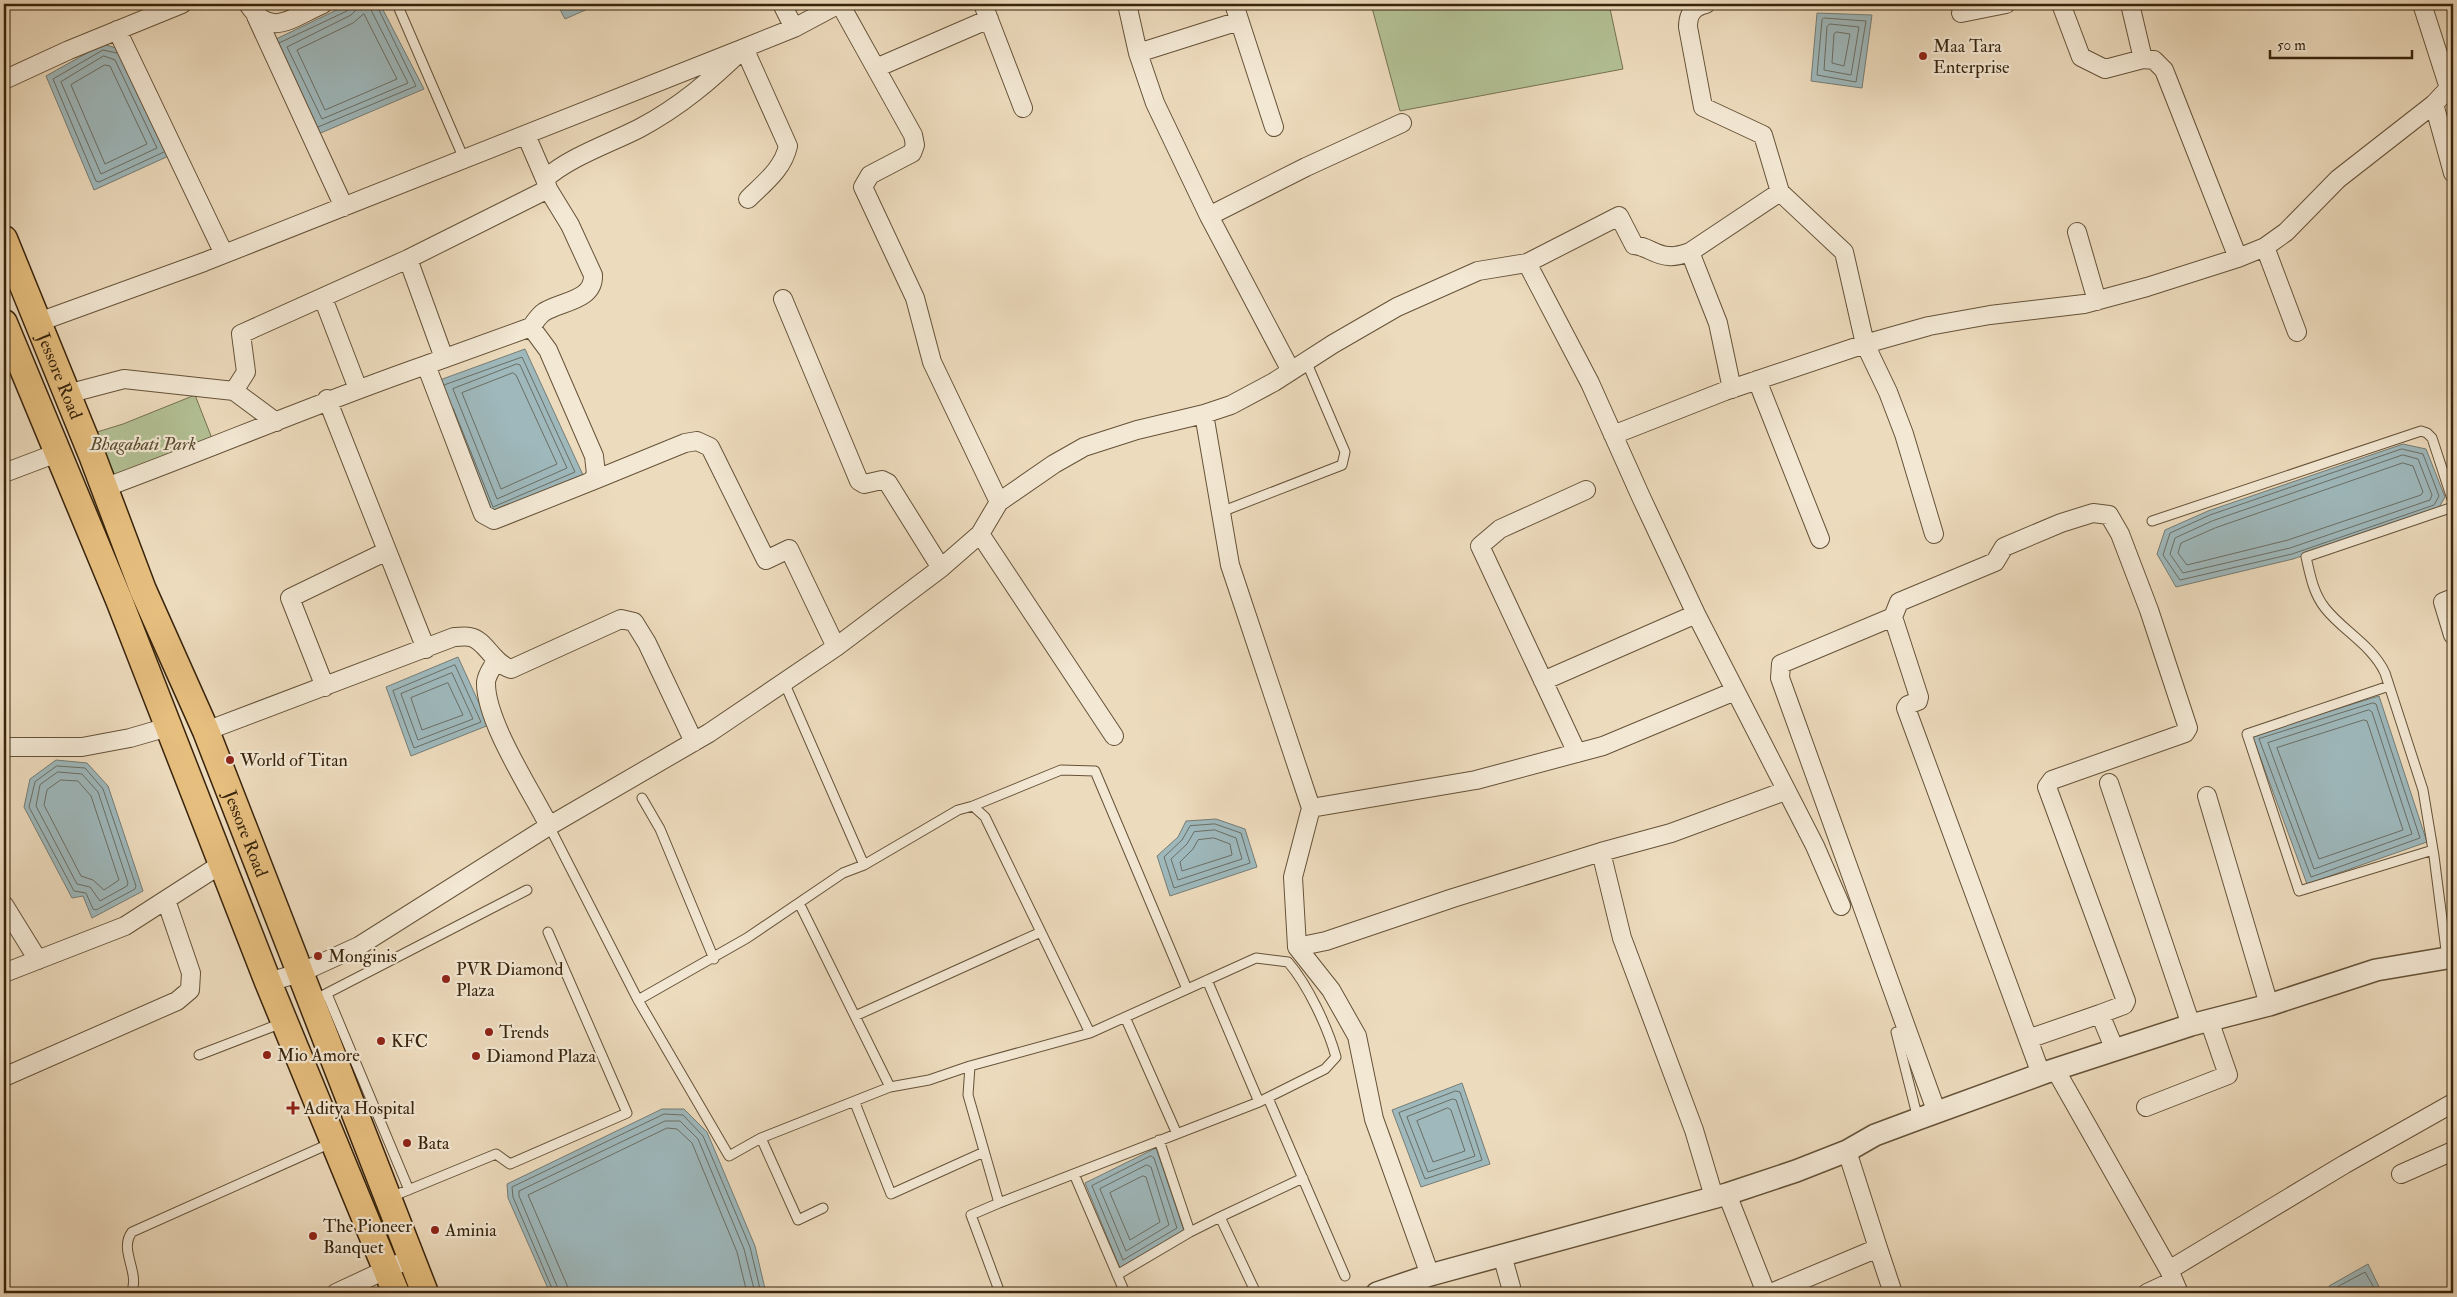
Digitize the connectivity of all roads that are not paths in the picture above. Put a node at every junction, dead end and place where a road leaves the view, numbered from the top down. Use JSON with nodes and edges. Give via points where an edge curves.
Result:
{"nodes":[{"id":1,"x":182,"y":4,"type":"edge"},
{"id":2,"x":323,"y":4,"type":"edge"},
{"id":3,"x":397,"y":4,"type":"edge"},
{"id":4,"x":782,"y":4,"type":"edge"},
{"id":5,"x":840,"y":4,"type":"edge"},
{"id":6,"x":1127,"y":4,"type":"edge"},
{"id":7,"x":1234,"y":4,"type":"edge"},
{"id":8,"x":1706,"y":4,"type":"edge"},
{"id":9,"x":2006,"y":4,"type":"edge"},
{"id":10,"x":2061,"y":4,"type":"edge"},
{"id":11,"x":2130,"y":4,"type":"edge"},
{"id":12,"x":2422,"y":4,"type":"edge"},
{"id":13,"x":252,"y":10,"type":"edge"},
{"id":14,"x":986,"y":11,"type":"edge"},
{"id":15,"x":1961,"y":13,"type":"dead end"},
{"id":16,"x":1239,"y":21,"type":"junction"},
{"id":17,"x":794,"y":28,"type":"junction"},
{"id":18,"x":117,"y":30,"type":"junction"},
{"id":19,"x":744,"y":48,"type":"junction"},
{"id":20,"x":1138,"y":53,"type":"junction"},
{"id":21,"x":2142,"y":58,"type":"junction"},
{"id":22,"x":876,"y":68,"type":"junction"},
{"id":23,"x":4,"y":80,"type":"edge"},
{"id":24,"x":2451,"y":89,"type":"edge"},
{"id":25,"x":2434,"y":104,"type":"junction"},
{"id":26,"x":1023,"y":108,"type":"dead end"},
{"id":27,"x":1402,"y":123,"type":"dead end"},
{"id":28,"x":1274,"y":127,"type":"dead end"},
{"id":29,"x":526,"y":134,"type":"junction"},
{"id":30,"x":464,"y":159,"type":"junction"},
{"id":31,"x":2453,"y":173,"type":"edge"},
{"id":32,"x":546,"y":184,"type":"junction"},
{"id":33,"x":1780,"y":192,"type":"junction"},
{"id":34,"x":748,"y":198,"type":"dead end"},
{"id":35,"x":344,"y":206,"type":"junction"},
{"id":36,"x":1210,"y":216,"type":"junction"},
{"id":37,"x":2077,"y":232,"type":"dead end"},
{"id":38,"x":4,"y":239,"type":"edge"},
{"id":39,"x":2265,"y":247,"type":"junction"},
{"id":40,"x":1690,"y":252,"type":"junction"},
{"id":41,"x":224,"y":254,"type":"junction"},
{"id":42,"x":2238,"y":258,"type":"junction"},
{"id":43,"x":408,"y":259,"type":"junction"},
{"id":44,"x":1527,"y":263,"type":"junction"},
{"id":45,"x":4,"y":278,"type":"edge"},
{"id":46,"x":323,"y":298,"type":"junction"},
{"id":47,"x":783,"y":299,"type":"dead end"},
{"id":48,"x":2097,"y":301,"type":"junction"},
{"id":49,"x":4,"y":323,"type":"edge"},
{"id":50,"x":36,"y":323,"type":"junction"},
{"id":51,"x":531,"y":327,"type":"junction"},
{"id":52,"x":2297,"y":332,"type":"dead end"},
{"id":53,"x":1866,"y":344,"type":"junction"},
{"id":54,"x":444,"y":358,"type":"junction"},
{"id":55,"x":426,"y":365,"type":"junction"},
{"id":56,"x":1298,"y":366,"type":"junction"},
{"id":57,"x":1757,"y":380,"type":"junction"},
{"id":58,"x":358,"y":389,"type":"junction"},
{"id":59,"x":1732,"y":389,"type":"junction"},
{"id":60,"x":234,"y":391,"type":"junction"},
{"id":61,"x":67,"y":394,"type":"junction"},
{"id":62,"x":327,"y":400,"type":"junction"},
{"id":63,"x":1204,"y":414,"type":"junction"},
{"id":64,"x":276,"y":422,"type":"junction"},
{"id":65,"x":1613,"y":435,"type":"junction"},
{"id":66,"x":57,"y":452,"type":"junction"},
{"id":67,"x":4,"y":473,"type":"edge"},
{"id":68,"x":592,"y":481,"type":"junction"},
{"id":69,"x":104,"y":488,"type":"junction"},
{"id":70,"x":1586,"y":490,"type":"dead end"},
{"id":71,"x":999,"y":502,"type":"junction"},
{"id":72,"x":2453,"y":502,"type":"edge"},
{"id":73,"x":2453,"y":507,"type":"edge"},
{"id":74,"x":1221,"y":512,"type":"junction"},
{"id":75,"x":2152,"y":521,"type":"dead end"},
{"id":76,"x":980,"y":534,"type":"junction"},
{"id":77,"x":1934,"y":534,"type":"dead end"},
{"id":78,"x":1820,"y":539,"type":"dead end"},
{"id":79,"x":387,"y":551,"type":"junction"},
{"id":80,"x":941,"y":568,"type":"junction"},
{"id":81,"x":120,"y":571,"type":"junction"},
{"id":82,"x":143,"y":590,"type":"junction"},
{"id":83,"x":2453,"y":598,"type":"edge"},
{"id":84,"x":119,"y":600,"type":"junction"},
{"id":85,"x":1696,"y":614,"type":"junction"},
{"id":86,"x":1893,"y":618,"type":"junction"},
{"id":87,"x":2453,"y":636,"type":"edge"},
{"id":88,"x":836,"y":648,"type":"junction"},
{"id":89,"x":426,"y":649,"type":"junction"},
{"id":90,"x":496,"y":662,"type":"junction"},
{"id":91,"x":1543,"y":681,"type":"junction"},
{"id":92,"x":784,"y":682,"type":"junction"},
{"id":93,"x":2389,"y":686,"type":"junction"},
{"id":94,"x":325,"y":687,"type":"junction"},
{"id":95,"x":1735,"y":691,"type":"junction"},
{"id":96,"x":168,"y":727,"type":"junction"},
{"id":97,"x":206,"y":732,"type":"junction"},
{"id":98,"x":1114,"y":736,"type":"dead end"},
{"id":99,"x":694,"y":742,"type":"junction"},
{"id":100,"x":4,"y":747,"type":"edge"},
{"id":101,"x":1577,"y":753,"type":"junction"},
{"id":102,"x":2109,"y":783,"type":"dead end"},
{"id":103,"x":1785,"y":791,"type":"junction"},
{"id":104,"x":2207,"y":796,"type":"dead end"},
{"id":105,"x":642,"y":798,"type":"dead end"},
{"id":106,"x":972,"y":806,"type":"junction"},
{"id":107,"x":1311,"y":808,"type":"junction"},
{"id":108,"x":549,"y":826,"type":"junction"},
{"id":109,"x":2433,"y":850,"type":"junction"},
{"id":110,"x":1601,"y":852,"type":"junction"},
{"id":111,"x":223,"y":863,"type":"junction"},
{"id":112,"x":864,"y":865,"type":"junction"},
{"id":113,"x":527,"y":890,"type":"dead end"},
{"id":114,"x":166,"y":900,"type":"junction"},
{"id":115,"x":799,"y":903,"type":"junction"},
{"id":116,"x":4,"y":905,"type":"edge"},
{"id":117,"x":1841,"y":906,"type":"dead end"},
{"id":118,"x":548,"y":932,"type":"dead end"},
{"id":119,"x":1042,"y":932,"type":"junction"},
{"id":120,"x":1297,"y":947,"type":"junction"},
{"id":121,"x":2450,"y":958,"type":"edge"},
{"id":122,"x":714,"y":959,"type":"junction"},
{"id":123,"x":38,"y":960,"type":"junction"},
{"id":124,"x":300,"y":973,"type":"junction"},
{"id":125,"x":4,"y":974,"type":"edge"},
{"id":126,"x":1207,"y":980,"type":"junction"},
{"id":127,"x":268,"y":982,"type":"junction"},
{"id":128,"x":1187,"y":989,"type":"junction"},
{"id":129,"x":319,"y":998,"type":"junction"},
{"id":130,"x":638,"y":1000,"type":"junction"},
{"id":131,"x":2269,"y":1005,"type":"junction"},
{"id":132,"x":2100,"y":1014,"type":"junction"},
{"id":133,"x":855,"y":1016,"type":"junction"},
{"id":134,"x":1125,"y":1017,"type":"junction"},
{"id":135,"x":285,"y":1022,"type":"junction"},
{"id":136,"x":2200,"y":1022,"type":"junction"},
{"id":137,"x":1896,"y":1032,"type":"dead end"},
{"id":138,"x":1090,"y":1033,"type":"junction"},
{"id":139,"x":2028,"y":1039,"type":"junction"},
{"id":140,"x":2115,"y":1050,"type":"junction"},
{"id":141,"x":199,"y":1056,"type":"dead end"},
{"id":142,"x":970,"y":1066,"type":"junction"},
{"id":143,"x":2048,"y":1071,"type":"junction"},
{"id":144,"x":4,"y":1077,"type":"edge"},
{"id":145,"x":890,"y":1087,"type":"junction"},
{"id":146,"x":1264,"y":1100,"type":"junction"},
{"id":147,"x":855,"y":1103,"type":"junction"},
{"id":148,"x":2453,"y":1103,"type":"edge"},
{"id":149,"x":2146,"y":1108,"type":"dead end"},
{"id":150,"x":1927,"y":1116,"type":"junction"},
{"id":151,"x":1178,"y":1134,"type":"junction"},
{"id":152,"x":761,"y":1138,"type":"junction"},
{"id":153,"x":1160,"y":1140,"type":"junction"},
{"id":154,"x":334,"y":1142,"type":"junction"},
{"id":155,"x":2453,"y":1150,"type":"edge"},
{"id":156,"x":1847,"y":1151,"type":"junction"},
{"id":157,"x":984,"y":1152,"type":"junction"},
{"id":158,"x":1074,"y":1174,"type":"junction"},
{"id":159,"x":2401,"y":1174,"type":"dead end"},
{"id":160,"x":1303,"y":1178,"type":"junction"},
{"id":161,"x":398,"y":1194,"type":"junction"},
{"id":162,"x":1720,"y":1195,"type":"junction"},
{"id":163,"x":999,"y":1203,"type":"junction"},
{"id":164,"x":823,"y":1208,"type":"dead end"},
{"id":165,"x":1220,"y":1217,"type":"junction"},
{"id":166,"x":1190,"y":1232,"type":"junction"},
{"id":167,"x":1878,"y":1248,"type":"junction"},
{"id":168,"x":1502,"y":1255,"type":"junction"},
{"id":169,"x":412,"y":1258,"type":"junction"},
{"id":170,"x":386,"y":1269,"type":"junction"},
{"id":171,"x":1117,"y":1275,"type":"junction"},
{"id":172,"x":1430,"y":1275,"type":"junction"},
{"id":173,"x":1345,"y":1276,"type":"dead end"},
{"id":174,"x":2173,"y":1282,"type":"edge"},
{"id":175,"x":1511,"y":1287,"type":"dead end"},
{"id":176,"x":131,"y":1293,"type":"edge"},
{"id":177,"x":336,"y":1293,"type":"edge"},
{"id":178,"x":396,"y":1293,"type":"edge"},
{"id":179,"x":425,"y":1293,"type":"edge"},
{"id":180,"x":1000,"y":1293,"type":"edge"},
{"id":181,"x":1125,"y":1293,"type":"edge"},
{"id":182,"x":1256,"y":1293,"type":"edge"},
{"id":183,"x":1377,"y":1293,"type":"edge"},
{"id":184,"x":1766,"y":1293,"type":"edge"},
{"id":185,"x":1771,"y":1293,"type":"edge"},
{"id":186,"x":1893,"y":1293,"type":"edge"},
{"id":187,"x":2147,"y":1293,"type":"edge"}],
"edges":[{"from":1,"to":18,"type":"street"},
{"from":2,"to":13,"type":"street","via":[[276,24],[265,23]]},
{"from":3,"to":30,"type":"lane"},
{"from":4,"to":17,"type":"street"},
{"from":5,"to":17,"type":"street"},
{"from":5,"to":22,"type":"street"},
{"from":6,"to":20,"type":"street"},
{"from":7,"to":16,"type":"street"},
{"from":8,"to":33,"type":"street","via":[[1693,10],[1688,17],[1703,107],[1763,135]]},
{"from":9,"to":15,"type":"street"},
{"from":10,"to":21,"type":"street","via":[[2080,57],[2105,69]]},
{"from":11,"to":21,"type":"street"},
{"from":12,"to":24,"type":"street"},
{"from":13,"to":35,"type":"street"},
{"from":14,"to":22,"type":"street"},
{"from":14,"to":26,"type":"street"},
{"from":16,"to":20,"type":"street"},
{"from":16,"to":28,"type":"street"},
{"from":17,"to":19,"type":"street"},
{"from":18,"to":23,"type":"street"},
{"from":18,"to":41,"type":"street"},
{"from":19,"to":29,"type":"street"},
{"from":19,"to":32,"type":"street","via":[[687,100],[642,127],[558,169]]},
{"from":19,"to":34,"type":"street","via":[[788,146],[775,172]]},
{"from":20,"to":36,"type":"street","via":[[1154,103]]},
{"from":21,"to":42,"type":"street","via":[[2154,60],[2164,70]]},
{"from":22,"to":71,"type":"street","via":[[915,144],[912,152],[870,175],[863,187],[915,298],[932,362]]},
{"from":24,"to":25,"type":"street"},
{"from":25,"to":31,"type":"street"},
{"from":25,"to":39,"type":"street","via":[[2338,179],[2286,232]]},
{"from":27,"to":36,"type":"street"},
{"from":29,"to":30,"type":"street"},
{"from":29,"to":32,"type":"street"},
{"from":30,"to":35,"type":"street"},
{"from":32,"to":43,"type":"street"},
{"from":32,"to":51,"type":"street","via":[[570,225],[593,275],[593,283],[590,290],[569,303],[543,312]]},
{"from":33,"to":40,"type":"street"},
{"from":33,"to":53,"type":"street","via":[[1844,252]]},
{"from":35,"to":41,"type":"street"},
{"from":36,"to":56,"type":"street"},
{"from":37,"to":48,"type":"street"},
{"from":38,"to":50,"type":"main road","name":"Jessore Road"},
{"from":39,"to":42,"type":"street"},
{"from":39,"to":52,"type":"street"},
{"from":40,"to":44,"type":"street","via":[[1670,256],[1634,245],[1619,216]]},
{"from":40,"to":59,"type":"street","via":[[1718,324]]},
{"from":41,"to":50,"type":"street"},
{"from":42,"to":48,"type":"street"},
{"from":43,"to":46,"type":"street"},
{"from":43,"to":54,"type":"street"},
{"from":44,"to":56,"type":"street","via":[[1478,272],[1397,306]]},
{"from":44,"to":65,"type":"street","via":[[1590,383]]},
{"from":45,"to":81,"type":"main road"},
{"from":46,"to":58,"type":"street"},
{"from":46,"to":60,"type":"street","via":[[241,334],[246,372]]},
{"from":47,"to":80,"type":"street","via":[[859,481],[864,484],[882,480],[888,483]]},
{"from":48,"to":53,"type":"street","via":[[1929,326]]},
{"from":49,"to":66,"type":"main road","name":"Jessore Road"},
{"from":50,"to":61,"type":"main road","name":"Jessore Road"},
{"from":51,"to":54,"type":"street"},
{"from":51,"to":68,"type":"street","via":[[548,350],[594,456],[596,474]]},
{"from":53,"to":57,"type":"street"},
{"from":53,"to":77,"type":"street","via":[[1904,434]]},
{"from":54,"to":55,"type":"street"},
{"from":55,"to":58,"type":"street"},
{"from":55,"to":68,"type":"street","via":[[486,517],[494,520]]},
{"from":56,"to":63,"type":"street","via":[[1231,405]]},
{"from":56,"to":74,"type":"lane","via":[[1345,452],[1342,465]]},
{"from":57,"to":59,"type":"street"},
{"from":57,"to":78,"type":"street"},
{"from":58,"to":62,"type":"street"},
{"from":59,"to":65,"type":"street"},
{"from":60,"to":61,"type":"street","via":[[124,379]]},
{"from":60,"to":64,"type":"street"},
{"from":61,"to":69,"type":"main road","name":"Jessore Road"},
{"from":62,"to":64,"type":"street"},
{"from":62,"to":79,"type":"street"},
{"from":63,"to":71,"type":"street","via":[[1084,447]]},
{"from":63,"to":74,"type":"street"},
{"from":64,"to":69,"type":"street"},
{"from":65,"to":85,"type":"street"},
{"from":66,"to":67,"type":"street"},
{"from":66,"to":84,"type":"main road","name":"Jessore Road"},
{"from":68,"to":88,"type":"street","via":[[685,443],[697,441],[710,446],[766,560],[789,549]]},
{"from":69,"to":82,"type":"main road","name":"Jessore Road"},
{"from":70,"to":91,"type":"street","via":[[1500,529],[1480,546]]},
{"from":71,"to":76,"type":"street"},
{"from":72,"to":75,"type":"lane","via":[[2432,438],[2421,431]]},
{"from":73,"to":93,"type":"lane","via":[[2306,557],[2314,588],[2324,607],[2367,647],[2380,663]]},
{"from":74,"to":107,"type":"street","via":[[1230,565]]},
{"from":76,"to":80,"type":"street"},
{"from":76,"to":98,"type":"street"},
{"from":79,"to":89,"type":"street"},
{"from":79,"to":94,"type":"street","via":[[290,598]]},
{"from":80,"to":88,"type":"street"},
{"from":81,"to":82,"type":"main road"},
{"from":81,"to":84,"type":"main road"},
{"from":82,"to":97,"type":"main road","name":"Jessore Road"},
{"from":83,"to":87,"type":"street","via":[[2443,602]]},
{"from":84,"to":96,"type":"main road","name":"Jessore Road"},
{"from":85,"to":91,"type":"street"},
{"from":85,"to":95,"type":"street"},
{"from":86,"to":132,"type":"street","via":[[1899,602],[1995,562],[2004,547],[2093,513],[2109,515],[2113,521],[2149,610],[2188,728],[2185,733],[2048,783],[2126,1001],[2124,1005]]},
{"from":86,"to":139,"type":"street","via":[[1919,697],[1906,708]]},
{"from":86,"to":150,"type":"street","via":[[1781,664],[1780,678]]},
{"from":88,"to":92,"type":"street"},
{"from":89,"to":90,"type":"street","via":[[454,637],[472,637]]},
{"from":89,"to":94,"type":"street"},
{"from":90,"to":99,"type":"street","via":[[511,669],[621,619],[634,622]]},
{"from":90,"to":108,"type":"street","via":[[486,682],[491,712]]},
{"from":91,"to":101,"type":"street"},
{"from":92,"to":99,"type":"street"},
{"from":92,"to":112,"type":"lane"},
{"from":93,"to":109,"type":"lane","via":[[2423,790]]},
{"from":93,"to":109,"type":"lane","via":[[2247,734],[2299,891]]},
{"from":94,"to":97,"type":"street"},
{"from":95,"to":101,"type":"street","via":[[1603,746]]},
{"from":95,"to":103,"type":"street"},
{"from":96,"to":100,"type":"street","via":[[82,747]]},
{"from":96,"to":111,"type":"main road","name":"Jessore Road"},
{"from":97,"to":124,"type":"main road","name":"Jessore Road"},
{"from":99,"to":108,"type":"street"},
{"from":101,"to":107,"type":"street","via":[[1476,780]]},
{"from":102,"to":136,"type":"street"},
{"from":103,"to":110,"type":"street","via":[[1671,833]]},
{"from":103,"to":117,"type":"street"},
{"from":104,"to":131,"type":"street"},
{"from":105,"to":122,"type":"lane","via":[[660,829]]},
{"from":106,"to":112,"type":"lane","via":[[958,810]]},
{"from":106,"to":119,"type":"lane","via":[[986,817]]},
{"from":106,"to":128,"type":"lane","via":[[1061,770],[1095,771]]},
{"from":107,"to":120,"type":"street","via":[[1293,878]]},
{"from":108,"to":124,"type":"street","via":[[394,926]]},
{"from":108,"to":130,"type":"lane"},
{"from":109,"to":121,"type":"lane"},
{"from":110,"to":120,"type":"street","via":[[1326,941]]},
{"from":110,"to":162,"type":"street","via":[[1622,938]]},
{"from":111,"to":114,"type":"street"},
{"from":111,"to":127,"type":"main road","name":"Jessore Road"},
{"from":112,"to":115,"type":"lane","via":[[843,873]]},
{"from":113,"to":129,"type":"lane"},
{"from":114,"to":123,"type":"street","via":[[125,926]]},
{"from":114,"to":144,"type":"street","via":[[191,973],[190,990],[177,1001]]},
{"from":115,"to":122,"type":"lane"},
{"from":115,"to":133,"type":"lane"},
{"from":116,"to":123,"type":"street"},
{"from":118,"to":161,"type":"lane","via":[[626,1113],[510,1164],[496,1154]]},
{"from":119,"to":133,"type":"lane"},
{"from":119,"to":138,"type":"lane"},
{"from":120,"to":172,"type":"street","via":[[1331,990],[1357,1036],[1374,1119]]},
{"from":121,"to":131,"type":"street","via":[[2376,970]]},
{"from":122,"to":130,"type":"lane"},
{"from":123,"to":125,"type":"street"},
{"from":124,"to":127,"type":"street"},
{"from":124,"to":129,"type":"main road","name":"Jessore Road"},
{"from":126,"to":128,"type":"lane"},
{"from":126,"to":146,"type":"lane"},
{"from":126,"to":146,"type":"lane","via":[[1256,958],[1288,962],[1297,972],[1332,1042],[1336,1057],[1325,1069]]},
{"from":127,"to":135,"type":"main road","name":"Jessore Road"},
{"from":128,"to":134,"type":"lane"},
{"from":129,"to":161,"type":"main road","name":"Jessore Road"},
{"from":130,"to":152,"type":"lane","via":[[729,1156]]},
{"from":131,"to":136,"type":"street"},
{"from":132,"to":139,"type":"street"},
{"from":132,"to":140,"type":"street"},
{"from":133,"to":145,"type":"lane"},
{"from":134,"to":138,"type":"lane"},
{"from":134,"to":151,"type":"lane"},
{"from":135,"to":141,"type":"lane"},
{"from":135,"to":154,"type":"main road","name":"Jessore Road"},
{"from":136,"to":140,"type":"street"},
{"from":136,"to":149,"type":"street","via":[[2228,1075]]},
{"from":137,"to":150,"type":"lane"},
{"from":138,"to":142,"type":"lane"},
{"from":139,"to":143,"type":"street"},
{"from":140,"to":143,"type":"street"},
{"from":142,"to":145,"type":"lane","via":[[929,1080]]},
{"from":142,"to":157,"type":"lane","via":[[968,1095]]},
{"from":143,"to":150,"type":"street"},
{"from":143,"to":174,"type":"street"},
{"from":145,"to":147,"type":"lane"},
{"from":146,"to":151,"type":"lane"},
{"from":146,"to":160,"type":"lane"},
{"from":147,"to":152,"type":"lane"},
{"from":147,"to":157,"type":"lane","via":[[891,1194]]},
{"from":148,"to":174,"type":"street","via":[[2345,1164]]},
{"from":150,"to":156,"type":"street","via":[[1875,1135]]},
{"from":151,"to":153,"type":"lane"},
{"from":152,"to":164,"type":"lane","via":[[798,1220]]},
{"from":153,"to":158,"type":"lane"},
{"from":153,"to":166,"type":"lane"},
{"from":154,"to":170,"type":"main road","name":"Jessore Road"},
{"from":154,"to":176,"type":"lane","via":[[132,1232],[127,1245],[135,1281]]},
{"from":155,"to":159,"type":"street"},
{"from":156,"to":162,"type":"street"},
{"from":156,"to":167,"type":"street"},
{"from":157,"to":163,"type":"lane"},
{"from":158,"to":163,"type":"lane"},
{"from":158,"to":171,"type":"lane"},
{"from":160,"to":165,"type":"lane"},
{"from":160,"to":173,"type":"lane"},
{"from":161,"to":169,"type":"main road","name":"Jessore Road"},
{"from":162,"to":168,"type":"street"},
{"from":162,"to":184,"type":"street"},
{"from":163,"to":180,"type":"lane","via":[[971,1215]]},
{"from":165,"to":166,"type":"lane"},
{"from":165,"to":182,"type":"lane"},
{"from":166,"to":171,"type":"lane"},
{"from":167,"to":185,"type":"street"},
{"from":167,"to":186,"type":"street"},
{"from":168,"to":172,"type":"street"},
{"from":168,"to":175,"type":"street"},
{"from":169,"to":170,"type":"street"},
{"from":169,"to":179,"type":"main road","name":"Jessore Road"},
{"from":170,"to":177,"type":"street"},
{"from":170,"to":178,"type":"main road","name":"Jessore Road"},
{"from":171,"to":181,"type":"lane"},
{"from":172,"to":183,"type":"street"},
{"from":174,"to":187,"type":"street"}]}
